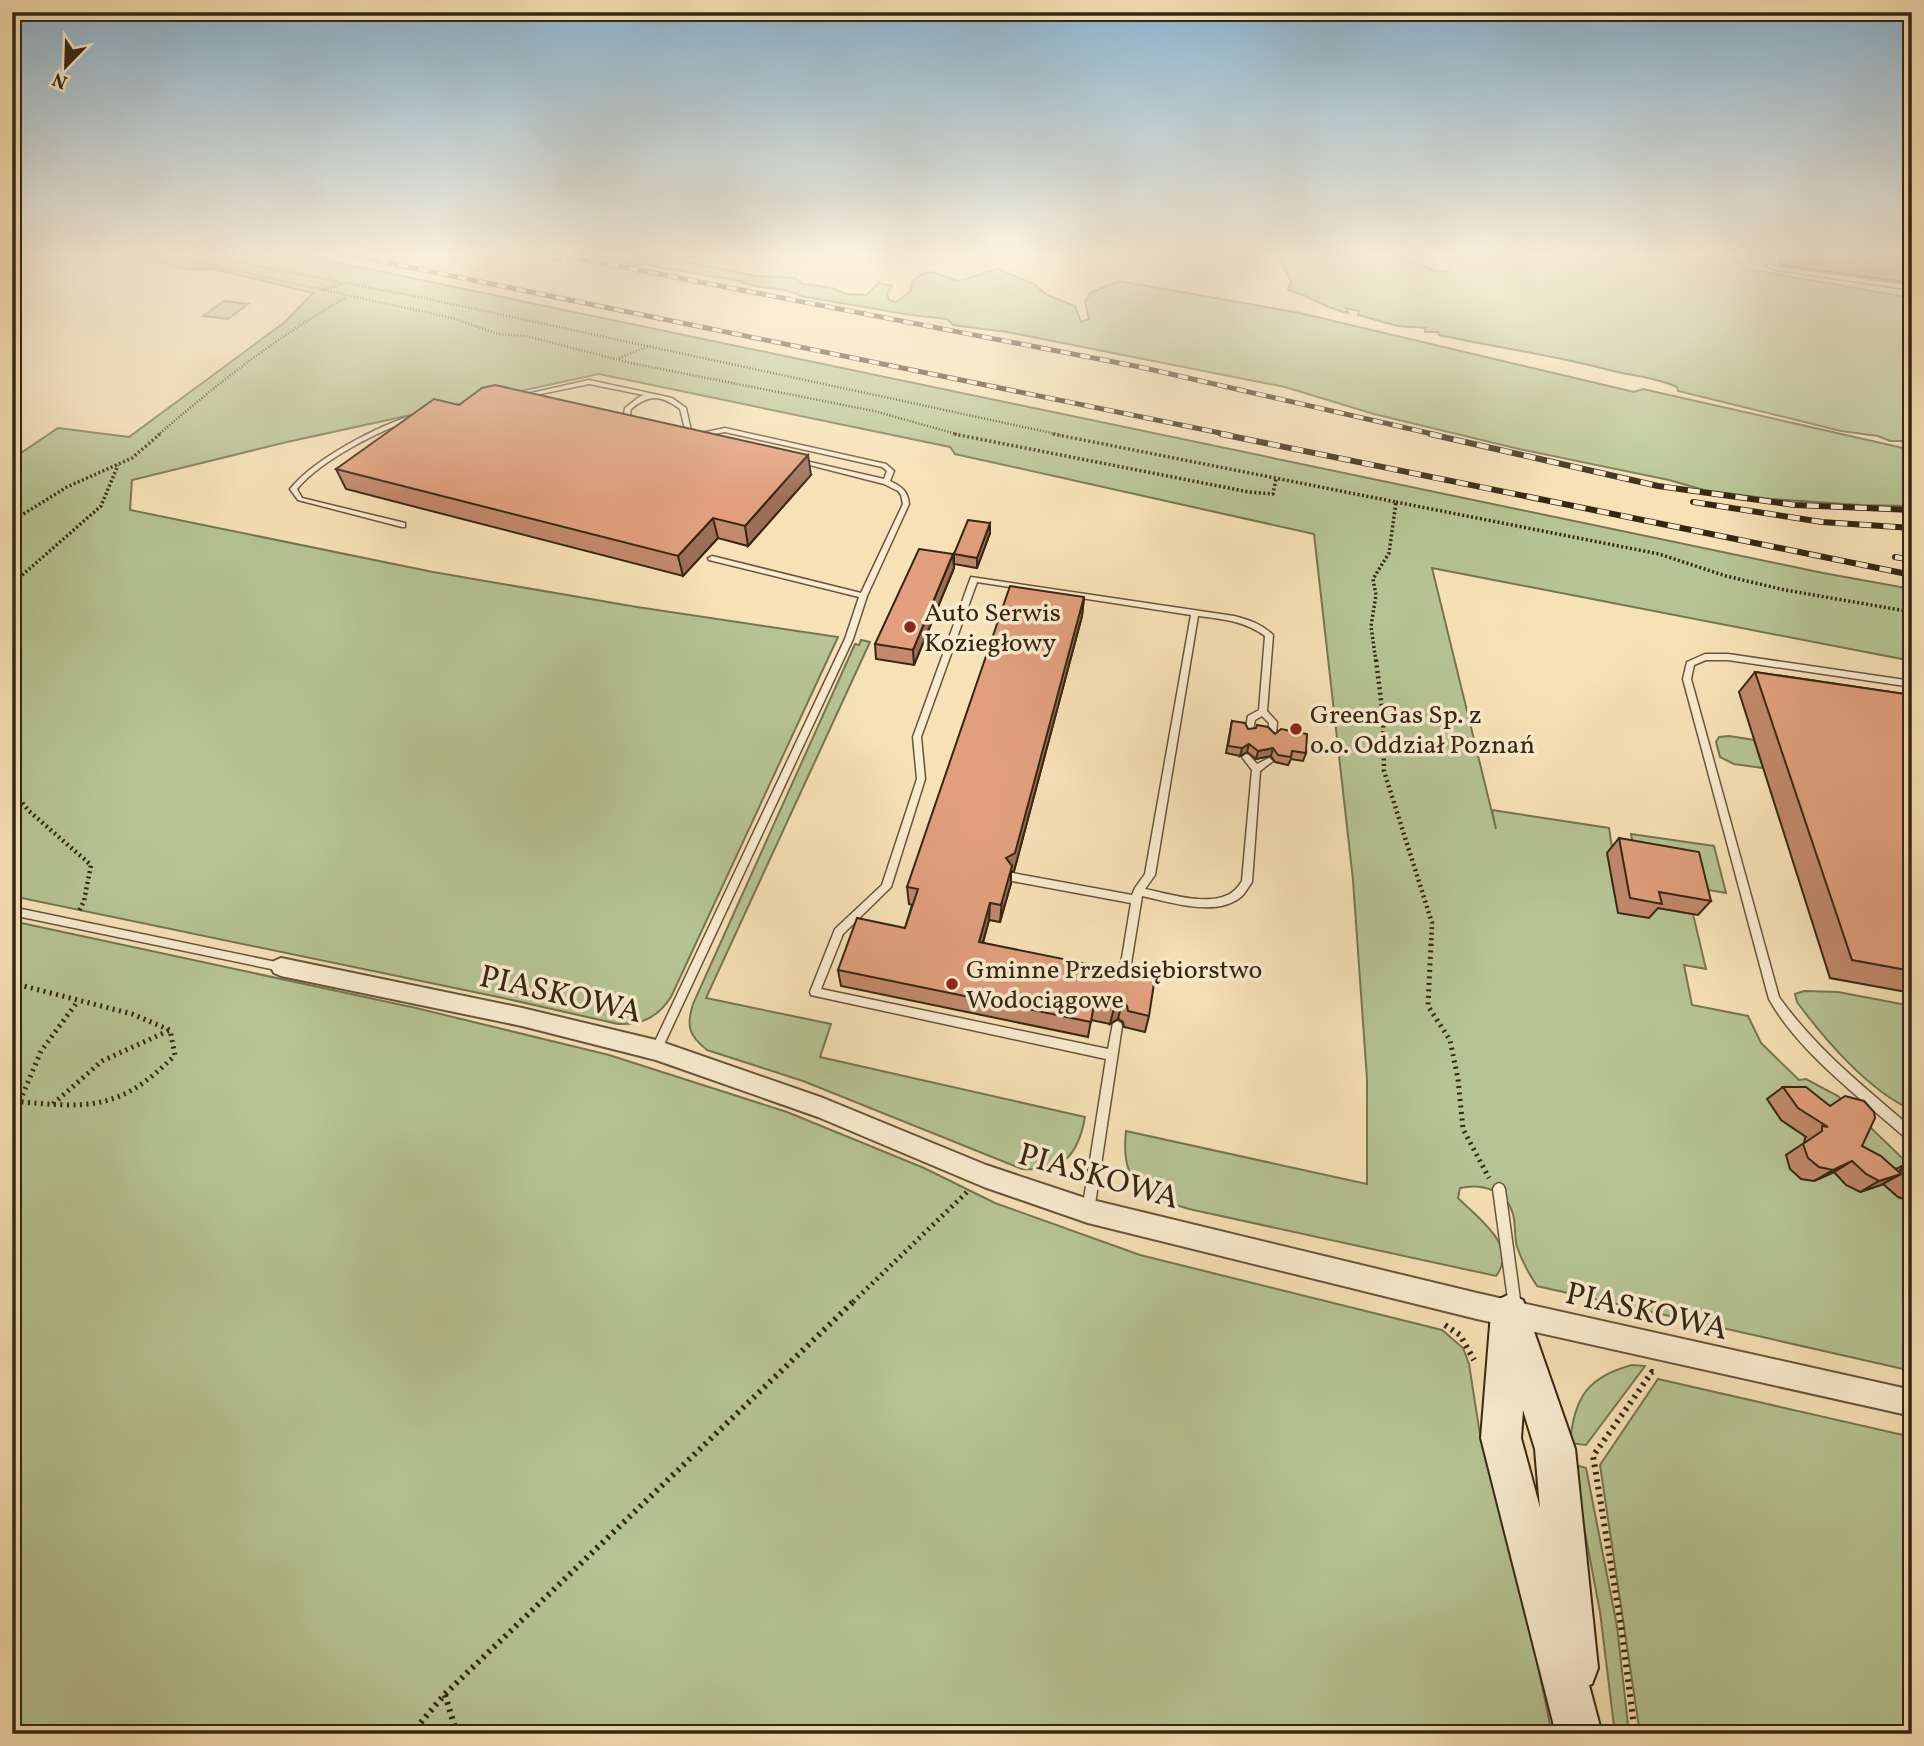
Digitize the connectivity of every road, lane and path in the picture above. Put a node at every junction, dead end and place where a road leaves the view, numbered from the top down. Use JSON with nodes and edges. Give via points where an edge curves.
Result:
{"nodes":[{"id":1,"x":288,"y":334,"type":"edge"},
{"id":2,"x":505,"y":334,"type":"edge"},
{"id":3,"x":598,"y":334,"type":"edge"},
{"id":4,"x":650,"y":345,"type":"junction"},
{"id":5,"x":615,"y":359,"type":"junction"},
{"id":6,"x":653,"y":396,"type":"junction"},
{"id":7,"x":512,"y":397,"type":"edge"},
{"id":8,"x":422,"y":415,"type":"edge"},
{"id":9,"x":640,"y":425,"type":"edge"},
{"id":10,"x":677,"y":434,"type":"edge"},
{"id":11,"x":689,"y":436,"type":"junction"},
{"id":12,"x":755,"y":436,"type":"junction"},
{"id":13,"x":716,"y":443,"type":"edge"},
{"id":14,"x":749,"y":443,"type":"edge"},
{"id":15,"x":792,"y":460,"type":"edge"},
{"id":16,"x":118,"y":465,"type":"junction"},
{"id":17,"x":1276,"y":479,"type":"junction"},
{"id":18,"x":886,"y":482,"type":"junction"},
{"id":19,"x":1396,"y":502,"type":"junction"},
{"id":20,"x":12,"y":521,"type":"edge"},
{"id":21,"x":402,"y":525,"type":"dead end"},
{"id":22,"x":712,"y":558,"type":"dead end"},
{"id":23,"x":12,"y":584,"type":"edge"},
{"id":24,"x":863,"y":596,"type":"junction"},
{"id":25,"x":1912,"y":612,"type":"edge"},
{"id":26,"x":1195,"y":613,"type":"junction"},
{"id":27,"x":1912,"y":684,"type":"edge"},
{"id":28,"x":1263,"y":712,"type":"junction"},
{"id":29,"x":1249,"y":732,"type":"edge"},
{"id":30,"x":1272,"y":736,"type":"edge"},
{"id":31,"x":1246,"y":757,"type":"edge"},
{"id":32,"x":1269,"y":761,"type":"edge"},
{"id":33,"x":1256,"y":769,"type":"junction"},
{"id":34,"x":12,"y":790,"type":"edge"},
{"id":35,"x":1012,"y":877,"type":"edge"},
{"id":36,"x":1137,"y":895,"type":"junction"},
{"id":37,"x":12,"y":911,"type":"edge"},
{"id":38,"x":71,"y":923,"type":"junction"},
{"id":39,"x":281,"y":967,"type":"joint"},
{"id":40,"x":12,"y":983,"type":"edge"},
{"id":41,"x":1122,"y":988,"type":"edge"},
{"id":42,"x":78,"y":1001,"type":"junction"},
{"id":43,"x":1117,"y":1026,"type":"edge"},
{"id":44,"x":170,"y":1030,"type":"junction"},
{"id":45,"x":656,"y":1050,"type":"junction"},
{"id":46,"x":1112,"y":1055,"type":"junction"},
{"id":47,"x":12,"y":1101,"type":"edge"},
{"id":48,"x":20,"y":1101,"type":"junction"},
{"id":49,"x":52,"y":1105,"type":"junction"},
{"id":50,"x":1912,"y":1136,"type":"edge"},
{"id":51,"x":984,"y":1176,"type":"junction"},
{"id":52,"x":1499,"y":1189,"type":"joint"},
{"id":53,"x":1088,"y":1211,"type":"junction"},
{"id":54,"x":1513,"y":1314,"type":"junction"},
{"id":55,"x":1434,"y":1321,"type":"dead end"},
{"id":56,"x":1476,"y":1366,"type":"dead end"},
{"id":57,"x":1663,"y":1373,"type":"dead end"},
{"id":58,"x":1912,"y":1403,"type":"edge"},
{"id":59,"x":444,"y":1694,"type":"junction"},
{"id":60,"x":411,"y":1734,"type":"edge"},
{"id":61,"x":457,"y":1734,"type":"edge"},
{"id":62,"x":1581,"y":1734,"type":"edge"},
{"id":63,"x":1635,"y":1734,"type":"edge"}],
"edges":[{"from":1,"to":16,"type":"path"},
{"from":2,"to":5,"type":"path"},
{"from":3,"to":4,"type":"path"},
{"from":4,"to":5,"type":"path"},
{"from":4,"to":17,"type":"path"},
{"from":5,"to":17,"type":"path","via":[[874,411],[985,442],[1236,490],[1273,494]]},
{"from":6,"to":7,"type":"lane","via":[[589,382]]},
{"from":6,"to":9,"type":"lane","via":[[628,408],[630,420]]},
{"from":6,"to":11,"type":"lane","via":[[680,404]]},
{"from":8,"to":21,"type":"lane","via":[[384,429],[305,476],[293,489],[300,499]]},
{"from":10,"to":11,"type":"lane"},
{"from":11,"to":12,"type":"lane","via":[[724,430]]},
{"from":11,"to":13,"type":"lane"},
{"from":12,"to":14,"type":"lane"},
{"from":12,"to":18,"type":"lane","via":[[884,465],[891,471]]},
{"from":15,"to":18,"type":"lane"},
{"from":16,"to":20,"type":"path","via":[[67,487]]},
{"from":16,"to":23,"type":"path","via":[[101,506]]},
{"from":17,"to":19,"type":"path"},
{"from":18,"to":24,"type":"lane","via":[[899,487],[906,504]]},
{"from":19,"to":25,"type":"path","via":[[1659,554],[1785,590]]},
{"from":19,"to":52,"type":"path","via":[[1389,553],[1373,579],[1376,595],[1371,626],[1383,716],[1384,771],[1432,923],[1428,1006],[1450,1040],[1463,1129],[1483,1171]]},
{"from":22,"to":24,"type":"lane"},
{"from":24,"to":45,"type":"lane","via":[[849,639]]},
{"from":26,"to":28,"type":"lane","via":[[1244,621],[1269,635]]},
{"from":26,"to":36,"type":"lane","via":[[1150,875]]},
{"from":26,"to":46,"type":"lane","via":[[974,579],[917,737],[920,779],[886,887],[839,932],[815,992]]},
{"from":27,"to":50,"type":"lane","via":[[1728,657],[1705,657],[1690,664],[1687,679],[1774,999],[1815,1049]]},
{"from":28,"to":29,"type":"lane","via":[[1251,718]]},
{"from":28,"to":30,"type":"lane","via":[[1273,722]]},
{"from":31,"to":33,"type":"lane"},
{"from":32,"to":33,"type":"lane"},
{"from":33,"to":36,"type":"lane","via":[[1247,882],[1240,895],[1214,905]]},
{"from":34,"to":38,"type":"path","via":[[23,807],[91,865],[84,901]]},
{"from":35,"to":36,"type":"lane"},
{"from":36,"to":41,"type":"lane"},
{"from":37,"to":38,"type":"lane"},
{"from":38,"to":39,"type":"lane"},
{"from":39,"to":45,"type":"street","name":"PIASKOWA"},
{"from":40,"to":42,"type":"path"},
{"from":42,"to":44,"type":"path","via":[[132,1014]]},
{"from":42,"to":48,"type":"path","via":[[41,1051]]},
{"from":43,"to":46,"type":"lane"},
{"from":44,"to":49,"type":"path","via":[[102,1061]]},
{"from":44,"to":49,"type":"path","via":[[175,1055],[140,1088],[103,1104]]},
{"from":45,"to":51,"type":"street","name":"PIASKOWA","via":[[824,1108]]},
{"from":46,"to":53,"type":"lane"},
{"from":47,"to":48,"type":"path"},
{"from":48,"to":49,"type":"path"},
{"from":51,"to":53,"type":"street","name":"PIASKOWA"},
{"from":51,"to":59,"type":"path"},
{"from":52,"to":54,"type":"lane"},
{"from":53,"to":54,"type":"street","name":"PIASKOWA"},
{"from":54,"to":58,"type":"street","name":"PIASKOWA"},
{"from":54,"to":62,"type":"street","via":[[1501,1438]]},
{"from":55,"to":56,"type":"path","via":[[1460,1335]]},
{"from":57,"to":63,"type":"path","via":[[1652,1372],[1592,1456]]},
{"from":59,"to":60,"type":"path"},
{"from":59,"to":61,"type":"path"}]}
